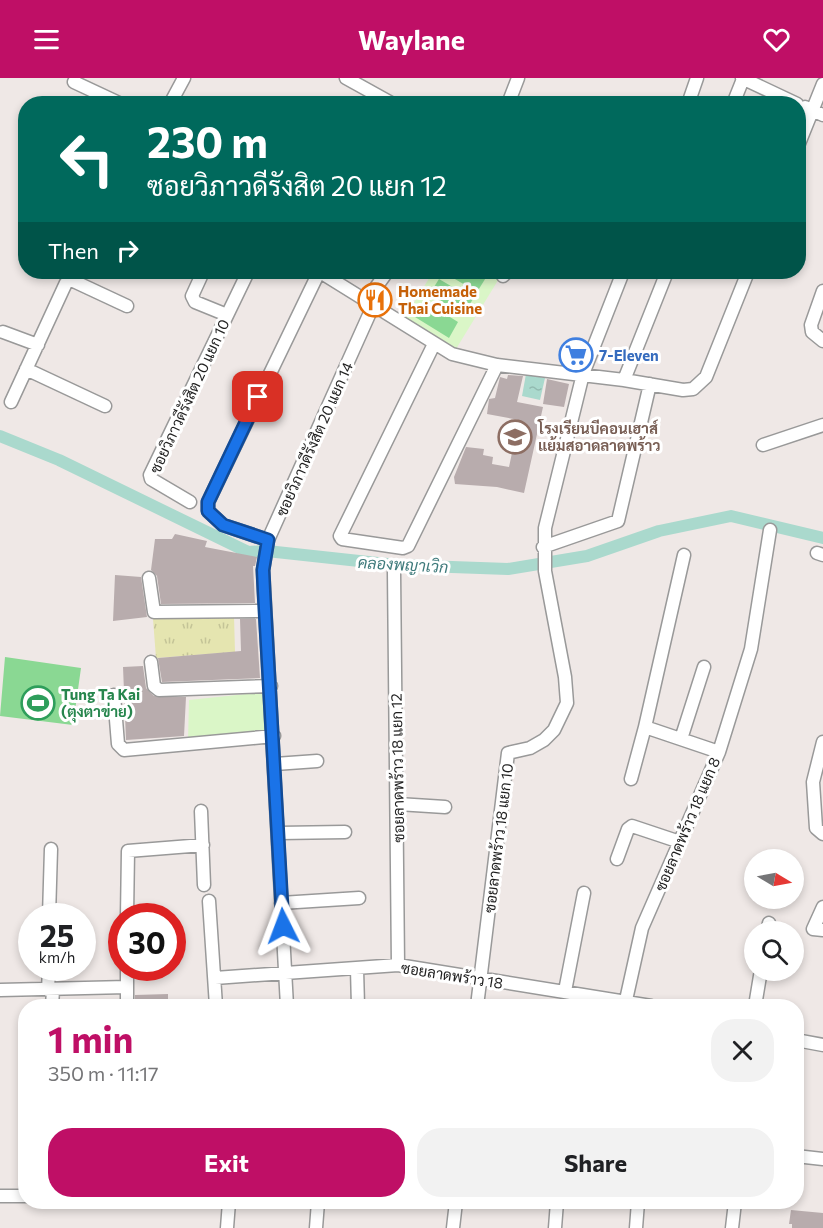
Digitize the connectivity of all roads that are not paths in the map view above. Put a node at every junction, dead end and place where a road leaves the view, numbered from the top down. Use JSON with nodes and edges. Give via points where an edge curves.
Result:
{"nodes":[{"id":1,"x":184,"y":78,"type":"edge"},
{"id":2,"x":346,"y":78,"type":"edge"},
{"id":3,"x":518,"y":78,"type":"edge"},
{"id":4,"x":697,"y":78,"type":"edge"},
{"id":5,"x":742,"y":78,"type":"edge"},
{"id":6,"x":74,"y":82,"type":"dead end"},
{"id":7,"x":823,"y":84,"type":"edge"},
{"id":8,"x":105,"y":96,"type":"edge"},
{"id":9,"x":174,"y":96,"type":"edge"},
{"id":10,"x":380,"y":96,"type":"edge"},
{"id":11,"x":511,"y":96,"type":"edge"},
{"id":12,"x":690,"y":96,"type":"edge"},
{"id":13,"x":736,"y":96,"type":"edge"},
{"id":14,"x":781,"y":96,"type":"edge"},
{"id":15,"x":818,"y":113,"type":"edge"},
{"id":16,"x":806,"y":133,"type":"edge"},
{"id":17,"x":67,"y":279,"type":"edge"},
{"id":18,"x":76,"y":279,"type":"edge"},
{"id":19,"x":200,"y":279,"type":"edge"},
{"id":20,"x":245,"y":279,"type":"edge"},
{"id":21,"x":316,"y":279,"type":"edge"},
{"id":22,"x":331,"y":279,"type":"edge"},
{"id":23,"x":383,"y":279,"type":"edge"},
{"id":24,"x":620,"y":279,"type":"edge"},
{"id":25,"x":664,"y":279,"type":"edge"},
{"id":26,"x":745,"y":279,"type":"edge"},
{"id":27,"x":823,"y":291,"type":"edge"},
{"id":28,"x":370,"y":303,"type":"junction"},
{"id":29,"x":127,"y":306,"type":"dead end"},
{"id":30,"x":228,"y":315,"type":"junction"},
{"id":31,"x":3,"y":332,"type":"dead end"},
{"id":32,"x":823,"y":341,"type":"edge"},
{"id":33,"x":434,"y":344,"type":"junction"},
{"id":34,"x":38,"y":345,"type":"junction"},
{"id":35,"x":497,"y":365,"type":"junction"},
{"id":36,"x":26,"y":369,"type":"junction"},
{"id":37,"x":584,"y":374,"type":"junction"},
{"id":38,"x":624,"y":380,"type":"junction"},
{"id":39,"x":650,"y":384,"type":"junction"},
{"id":40,"x":11,"y":402,"type":"dead end"},
{"id":41,"x":105,"y":406,"type":"dead end"},
{"id":42,"x":823,"y":425,"type":"edge"},
{"id":43,"x":763,"y":445,"type":"dead end"},
{"id":44,"x":190,"y":502,"type":"dead end"},
{"id":45,"x":770,"y":530,"type":"dead end"},
{"id":46,"x":268,"y":540,"type":"junction"},
{"id":47,"x":543,"y":547,"type":"junction"},
{"id":48,"x":684,"y":555,"type":"dead end"},
{"id":49,"x":394,"y":572,"type":"dead end"},
{"id":50,"x":148,"y":578,"type":"dead end"},
{"id":51,"x":265,"y":611,"type":"junction"},
{"id":52,"x":150,"y":662,"type":"dead end"},
{"id":53,"x":704,"y":667,"type":"dead end"},
{"id":54,"x":271,"y":686,"type":"junction"},
{"id":55,"x":114,"y":695,"type":"dead end"},
{"id":56,"x":645,"y":727,"type":"junction"},
{"id":57,"x":273,"y":735,"type":"junction"},
{"id":58,"x":681,"y":739,"type":"junction"},
{"id":59,"x":823,"y":742,"type":"edge"},
{"id":60,"x":719,"y":752,"type":"junction"},
{"id":61,"x":317,"y":761,"type":"dead end"},
{"id":62,"x":275,"y":764,"type":"junction"},
{"id":63,"x":631,"y":779,"type":"dead end"},
{"id":64,"x":398,"y":804,"type":"junction"},
{"id":65,"x":445,"y":807,"type":"dead end"},
{"id":66,"x":201,"y":811,"type":"dead end"},
{"id":67,"x":345,"y":831,"type":"dead end"},
{"id":68,"x":279,"y":833,"type":"junction"},
{"id":69,"x":823,"y":834,"type":"edge"},
{"id":70,"x":680,"y":842,"type":"junction"},
{"id":71,"x":203,"y":845,"type":"junction"},
{"id":72,"x":51,"y":849,"type":"dead end"},
{"id":73,"x":617,"y":859,"type":"dead end"},
{"id":74,"x":204,"y":885,"type":"dead end"},
{"id":75,"x":584,"y":893,"type":"dead end"},
{"id":76,"x":359,"y":898,"type":"dead end"},
{"id":77,"x":209,"y":901,"type":"dead end"},
{"id":78,"x":50,"y":903,"type":"edge"},
{"id":79,"x":127,"y":903,"type":"edge"},
{"id":80,"x":281,"y":903,"type":"junction"},
{"id":81,"x":823,"y":907,"type":"edge"},
{"id":82,"x":818,"y":929,"type":"edge"},
{"id":83,"x":398,"y":965,"type":"junction"},
{"id":84,"x":357,"y":969,"type":"junction"},
{"id":85,"x":285,"y":973,"type":"junction"},
{"id":86,"x":215,"y":978,"type":"junction"},
{"id":87,"x":480,"y":980,"type":"junction"},
{"id":88,"x":49,"y":981,"type":"edge"},
{"id":89,"x":127,"y":981,"type":"edge"},
{"id":90,"x":759,"y":981,"type":"edge"},
{"id":91,"x":127,"y":987,"type":"junction"},
{"id":92,"x":0,"y":990,"type":"edge"},
{"id":93,"x":50,"y":990,"type":"junction"},
{"id":94,"x":565,"y":992,"type":"junction"},
{"id":95,"x":51,"y":999,"type":"edge"},
{"id":96,"x":127,"y":999,"type":"edge"},
{"id":97,"x":216,"y":999,"type":"edge"},
{"id":98,"x":287,"y":999,"type":"edge"},
{"id":99,"x":358,"y":999,"type":"edge"},
{"id":100,"x":478,"y":999,"type":"edge"},
{"id":101,"x":618,"y":999,"type":"edge"},
{"id":102,"x":626,"y":999,"type":"edge"},
{"id":103,"x":756,"y":999,"type":"edge"},
{"id":104,"x":804,"y":1041,"type":"edge"},
{"id":105,"x":823,"y":1045,"type":"edge"},
{"id":106,"x":804,"y":1156,"type":"edge"},
{"id":107,"x":823,"y":1159,"type":"edge"},
{"id":108,"x":0,"y":1196,"type":"edge"},
{"id":109,"x":18,"y":1196,"type":"edge"},
{"id":110,"x":228,"y":1209,"type":"edge"},
{"id":111,"x":317,"y":1209,"type":"edge"},
{"id":112,"x":455,"y":1209,"type":"edge"},
{"id":113,"x":557,"y":1209,"type":"edge"},
{"id":114,"x":637,"y":1209,"type":"edge"},
{"id":115,"x":734,"y":1209,"type":"edge"},
{"id":116,"x":227,"y":1228,"type":"edge"},
{"id":117,"x":316,"y":1228,"type":"edge"},
{"id":118,"x":453,"y":1228,"type":"edge"},
{"id":119,"x":555,"y":1228,"type":"edge"},
{"id":120,"x":636,"y":1228,"type":"edge"},
{"id":121,"x":732,"y":1228,"type":"edge"}],
"edges":[{"from":1,"to":9,"type":"street"},
{"from":2,"to":10,"type":"street"},
{"from":3,"to":11,"type":"street"},
{"from":4,"to":12,"type":"street"},
{"from":5,"to":13,"type":"street"},
{"from":5,"to":14,"type":"street"},
{"from":6,"to":8,"type":"street"},
{"from":7,"to":15,"type":"street"},
{"from":15,"to":16,"type":"street"},
{"from":17,"to":34,"type":"street"},
{"from":18,"to":29,"type":"street"},
{"from":19,"to":30,"type":"street","via":[[192,296],[195,302]]},
{"from":20,"to":30,"type":"street","name":"ซอยวิภาวดีรังสิต 20 แยก 10"},
{"from":21,"to":46,"type":"street","via":[[208,502],[210,516],[223,525]]},
{"from":22,"to":28,"type":"street"},
{"from":23,"to":28,"type":"street","name":"ซอยวิภาวดีรังสิต 20 แยก 14"},
{"from":24,"to":37,"type":"street","name":"ซอยลาดพร้าว 18 แยก 10"},
{"from":25,"to":38,"type":"street"},
{"from":26,"to":39,"type":"street","via":[[706,377],[693,389]]},
{"from":27,"to":32,"type":"street","via":[[811,325],[816,337]]},
{"from":28,"to":33,"type":"street"},
{"from":28,"to":46,"type":"street","name":"ซอยวิภาวดีรังสิต 20 แยก 14"},
{"from":30,"to":44,"type":"street","name":"ซอยวิภาวดีรังสิต 20 แยก 10","via":[[150,477]]},
{"from":31,"to":34,"type":"street"},
{"from":33,"to":35,"type":"street","via":[[452,354]]},
{"from":33,"to":35,"type":"street","via":[[340,536],[346,540],[408,546]]},
{"from":34,"to":36,"type":"street"},
{"from":35,"to":37,"type":"street"},
{"from":36,"to":40,"type":"street"},
{"from":36,"to":41,"type":"street"},
{"from":37,"to":38,"type":"street"},
{"from":37,"to":47,"type":"street","name":"ซอยลาดพร้าว 18 แยก 10"},
{"from":38,"to":39,"type":"street"},
{"from":39,"to":47,"type":"street","via":[[618,521]]},
{"from":42,"to":43,"type":"street"},
{"from":45,"to":60,"type":"street","via":[[751,649]]},
{"from":46,"to":51,"type":"street","name":"ซอยวิภาวดีรังสิต 20 แยก 14","via":[[263,570]]},
{"from":47,"to":87,"type":"street","name":"ซอยลาดพร้าว 18 แยก 10","via":[[567,703],[554,730],[544,740],[508,753]]},
{"from":48,"to":56,"type":"street"},
{"from":49,"to":64,"type":"street","name":"ซอยลาดพร้าว 18 แยก 12"},
{"from":50,"to":51,"type":"street","via":[[153,611]]},
{"from":51,"to":54,"type":"street","name":"ซอยวิภาวดีรังสิต 20 แยก 14"},
{"from":52,"to":54,"type":"street","via":[[154,686],[159,690]]},
{"from":53,"to":58,"type":"street"},
{"from":54,"to":57,"type":"street","name":"ซอยวิภาวดีรังสิต 20 แยก 14"},
{"from":55,"to":57,"type":"street","via":[[118,744],[122,750]]},
{"from":56,"to":58,"type":"street","name":"ซอยลาดพร้าว 18 แยก 8"},
{"from":56,"to":63,"type":"street"},
{"from":57,"to":62,"type":"street","name":"ซอยวิภาวดีรังสิต 20 แยก 14"},
{"from":58,"to":60,"type":"street","name":"ซอยลาดพร้าว 18 แยก 8"},
{"from":59,"to":69,"type":"street","via":[[813,789],[816,828]]},
{"from":60,"to":70,"type":"street","name":"ซอยลาดพร้าว 18 แยก 8"},
{"from":61,"to":62,"type":"street"},
{"from":62,"to":68,"type":"street","name":"ซอยวิภาวดีรังสิต 20 แยก 14"},
{"from":64,"to":65,"type":"street"},
{"from":64,"to":83,"type":"street","name":"ซอยลาดพร้าว 18 แยก 12"},
{"from":66,"to":71,"type":"street"},
{"from":67,"to":68,"type":"street"},
{"from":68,"to":80,"type":"street","name":"ซอยวิภาวดีรังสิต 20 แยก 14"},
{"from":70,"to":73,"type":"street","via":[[630,827]]},
{"from":70,"to":102,"type":"street","name":"ซอยลาดพร้าว 18 แยก 8","via":[[642,928]]},
{"from":71,"to":74,"type":"street"},
{"from":71,"to":79,"type":"street","via":[[128,851]]},
{"from":72,"to":78,"type":"street"},
{"from":75,"to":94,"type":"street"},
{"from":76,"to":80,"type":"street"},
{"from":77,"to":86,"type":"street"},
{"from":80,"to":85,"type":"street","name":"ซอยวิภาวดีรังสิต 20 แยก 14"},
{"from":81,"to":82,"type":"street"},
{"from":83,"to":84,"type":"street","name":"ซอยลาดพร้าว 18"},
{"from":83,"to":87,"type":"street","name":"ซอยลาดพร้าว 18"},
{"from":84,"to":85,"type":"street","name":"ซอยลาดพร้าว 18"},
{"from":84,"to":99,"type":"street"},
{"from":85,"to":86,"type":"street","name":"ซอยลาดพร้าว 18"},
{"from":85,"to":98,"type":"street","name":"ซอยวิภาวดีรังสิต 20 แยก 14"},
{"from":86,"to":97,"type":"street"},
{"from":87,"to":94,"type":"street","name":"ซอยลาดพร้าว 18"},
{"from":87,"to":100,"type":"street"},
{"from":88,"to":93,"type":"street"},
{"from":89,"to":91,"type":"street"},
{"from":90,"to":103,"type":"street"},
{"from":91,"to":93,"type":"street"},
{"from":91,"to":96,"type":"street"},
{"from":92,"to":93,"type":"street"},
{"from":93,"to":95,"type":"street"},
{"from":94,"to":101,"type":"street","name":"ซอยลาดพร้าว 18"},
{"from":104,"to":105,"type":"street"},
{"from":106,"to":107,"type":"street"},
{"from":108,"to":109,"type":"street"},
{"from":110,"to":116,"type":"street"},
{"from":111,"to":117,"type":"street"},
{"from":112,"to":118,"type":"street"},
{"from":113,"to":119,"type":"street"},
{"from":114,"to":120,"type":"street"},
{"from":115,"to":121,"type":"street"}]}
